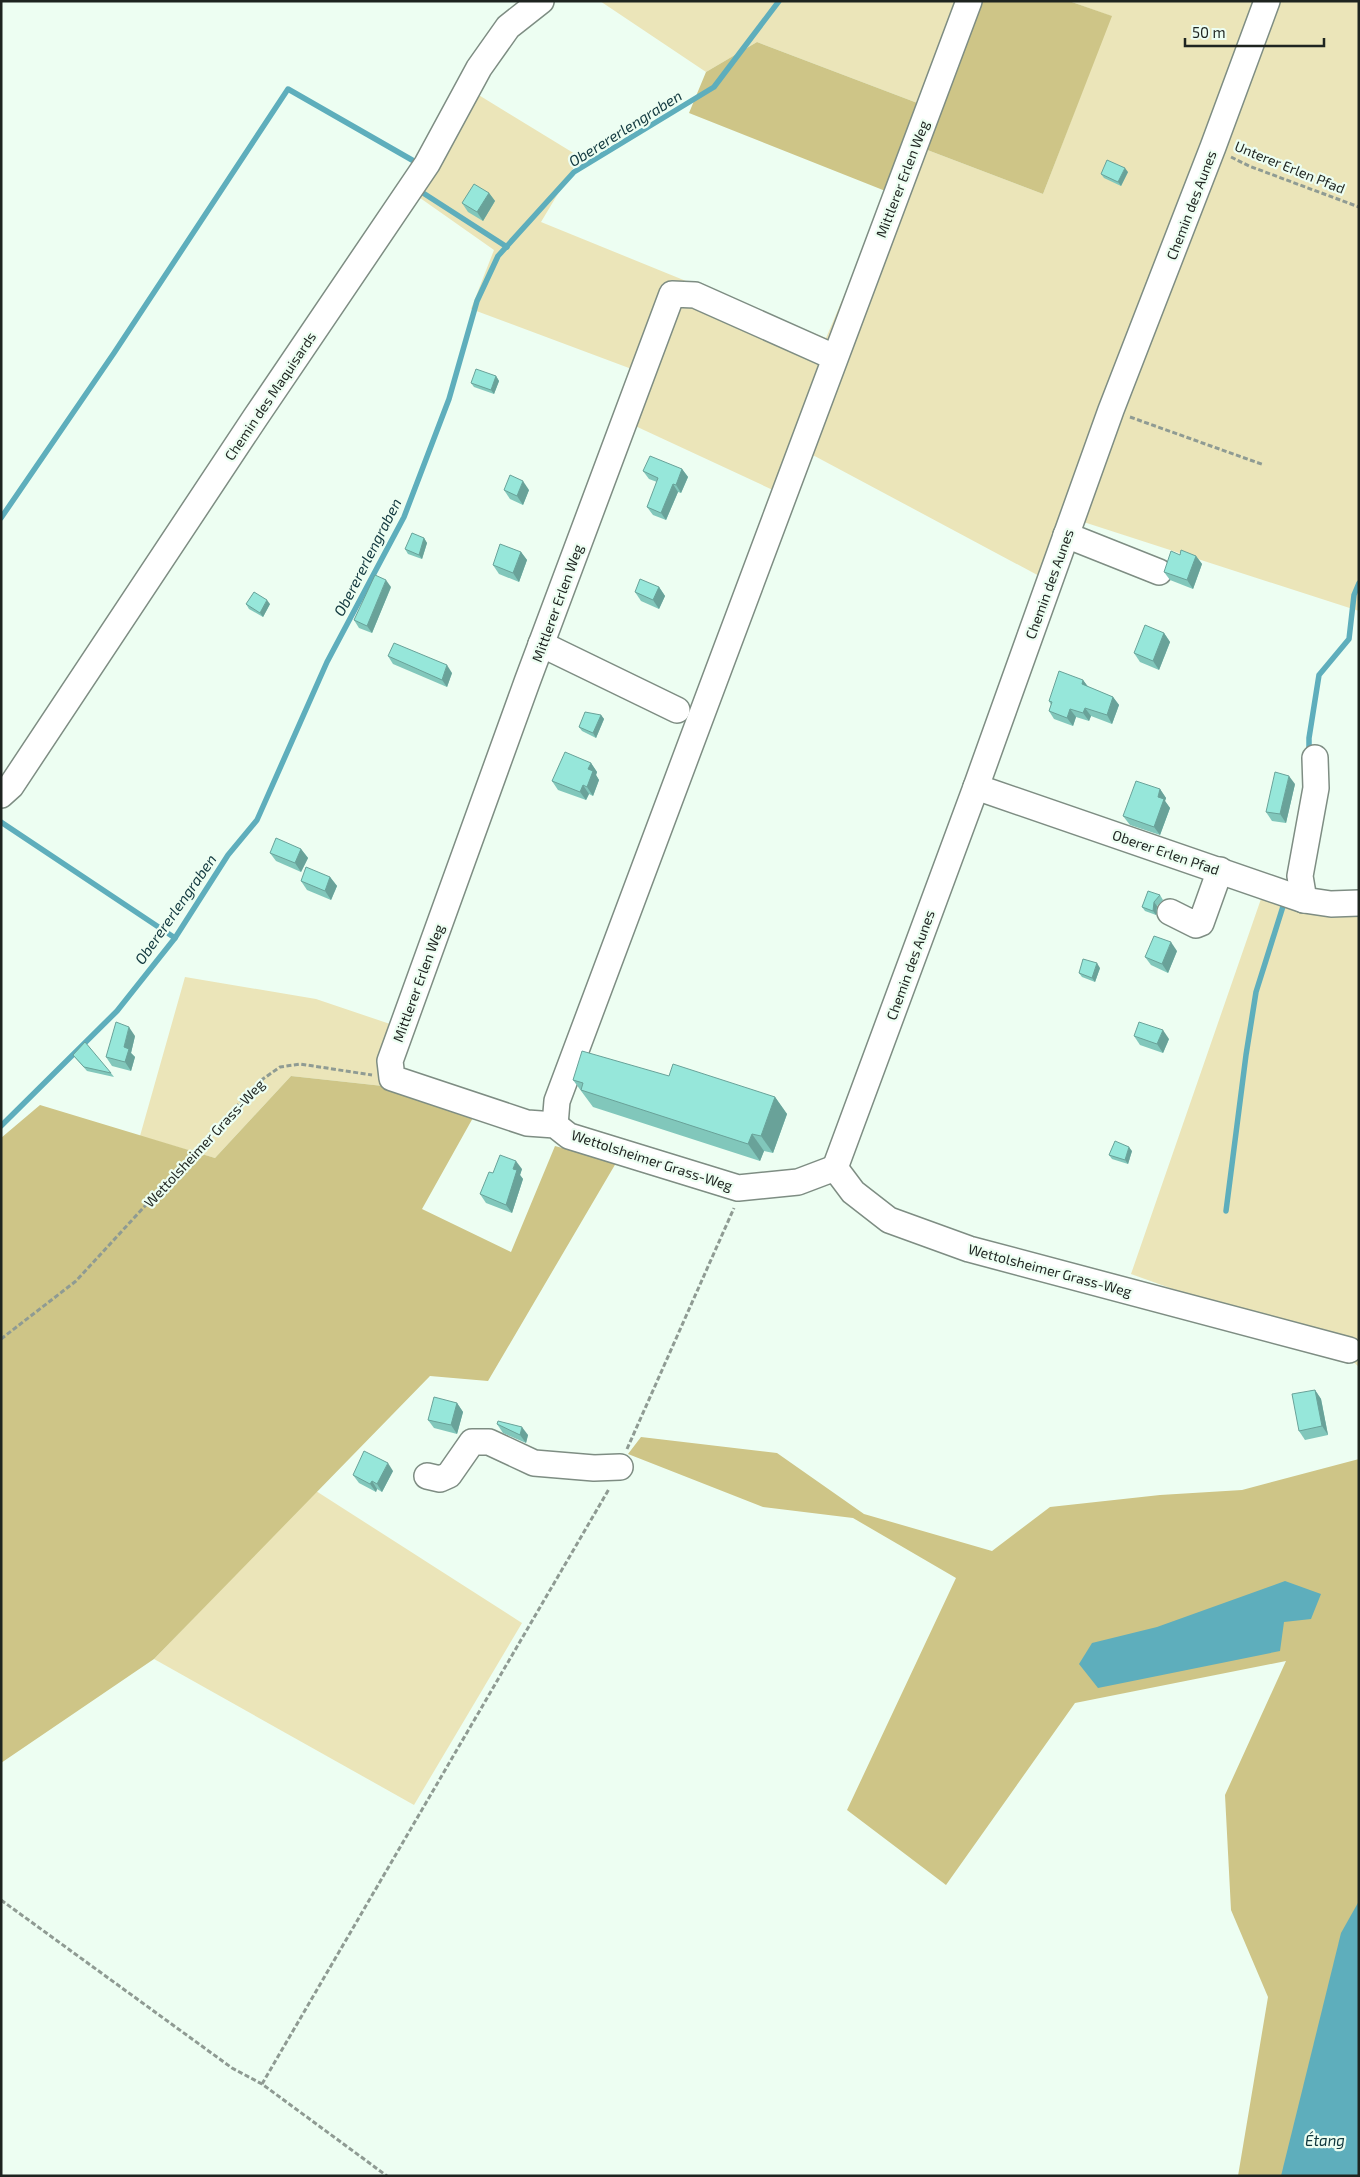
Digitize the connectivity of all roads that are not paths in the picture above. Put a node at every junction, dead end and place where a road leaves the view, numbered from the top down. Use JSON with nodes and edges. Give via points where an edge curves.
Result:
{"nodes":[{"id":1,"x":541,"y":1,"type":"edge"},
{"id":2,"x":969,"y":1,"type":"edge"},
{"id":3,"x":1267,"y":1,"type":"edge"},
{"id":4,"x":834,"y":357,"type":"junction"},
{"id":5,"x":1066,"y":535,"type":"junction"},
{"id":6,"x":1159,"y":572,"type":"dead end"},
{"id":7,"x":542,"y":644,"type":"junction"},
{"id":8,"x":678,"y":710,"type":"dead end"},
{"id":9,"x":1314,"y":758,"type":"dead end"},
{"id":10,"x":976,"y":787,"type":"junction"},
{"id":11,"x":1,"y":795,"type":"edge"},
{"id":12,"x":1220,"y":870,"type":"junction"},
{"id":13,"x":1304,"y":900,"type":"junction"},
{"id":14,"x":1359,"y":903,"type":"edge"},
{"id":15,"x":1170,"y":912,"type":"dead end"},
{"id":16,"x":392,"y":1078,"type":"joint"},
{"id":17,"x":555,"y":1125,"type":"junction"},
{"id":18,"x":834,"y":1168,"type":"junction"},
{"id":19,"x":1349,"y":1350,"type":"dead end"},
{"id":20,"x":620,"y":1467,"type":"road end"},
{"id":21,"x":427,"y":1476,"type":"dead end"}],
"edges":[{"from":1,"to":11,"type":"street","name":"Chemin des Maquisards","via":[[508,27],[479,68],[427,164],[11,786]]},
{"from":2,"to":4,"type":"street","name":"Mittlerer Erlen Weg"},
{"from":3,"to":5,"type":"street","name":"Chemin des Aunes"},
{"from":4,"to":7,"type":"street","name":"Mittlerer Erlen Weg","via":[[695,295],[672,294]]},
{"from":4,"to":17,"type":"street","name":"Mittlerer Erlen Weg","via":[[557,1101]]},
{"from":5,"to":6,"type":"street"},
{"from":5,"to":10,"type":"street","name":"Chemin des Aunes"},
{"from":7,"to":8,"type":"street"},
{"from":7,"to":16,"type":"street","name":"Mittlerer Erlen Weg","via":[[390,1061]]},
{"from":9,"to":13,"type":"street","via":[[1316,788],[1300,876]]},
{"from":10,"to":12,"type":"street","name":"Oberer Erlen Pfad"},
{"from":10,"to":18,"type":"street","name":"Chemin des Aunes"},
{"from":12,"to":13,"type":"street","name":"Oberer Erlen Pfad"},
{"from":12,"to":15,"type":"street","via":[[1201,923],[1196,925]]},
{"from":13,"to":14,"type":"street","name":"Oberer Erlen Pfad","via":[[1331,904]]},
{"from":16,"to":17,"type":"street","name":"Wettolsheimer Grass-Weg","via":[[527,1123]]},
{"from":17,"to":18,"type":"street","name":"Wettolsheimer Grass-Weg","via":[[569,1136],[738,1188],[798,1182]]},
{"from":18,"to":19,"type":"street","name":"Wettolsheimer Grass-Weg","via":[[853,1192],[889,1220],[969,1249]]},
{"from":20,"to":21,"type":"street","via":[[594,1468],[534,1462],[489,1442],[472,1442],[449,1475],[440,1479]]}]}
